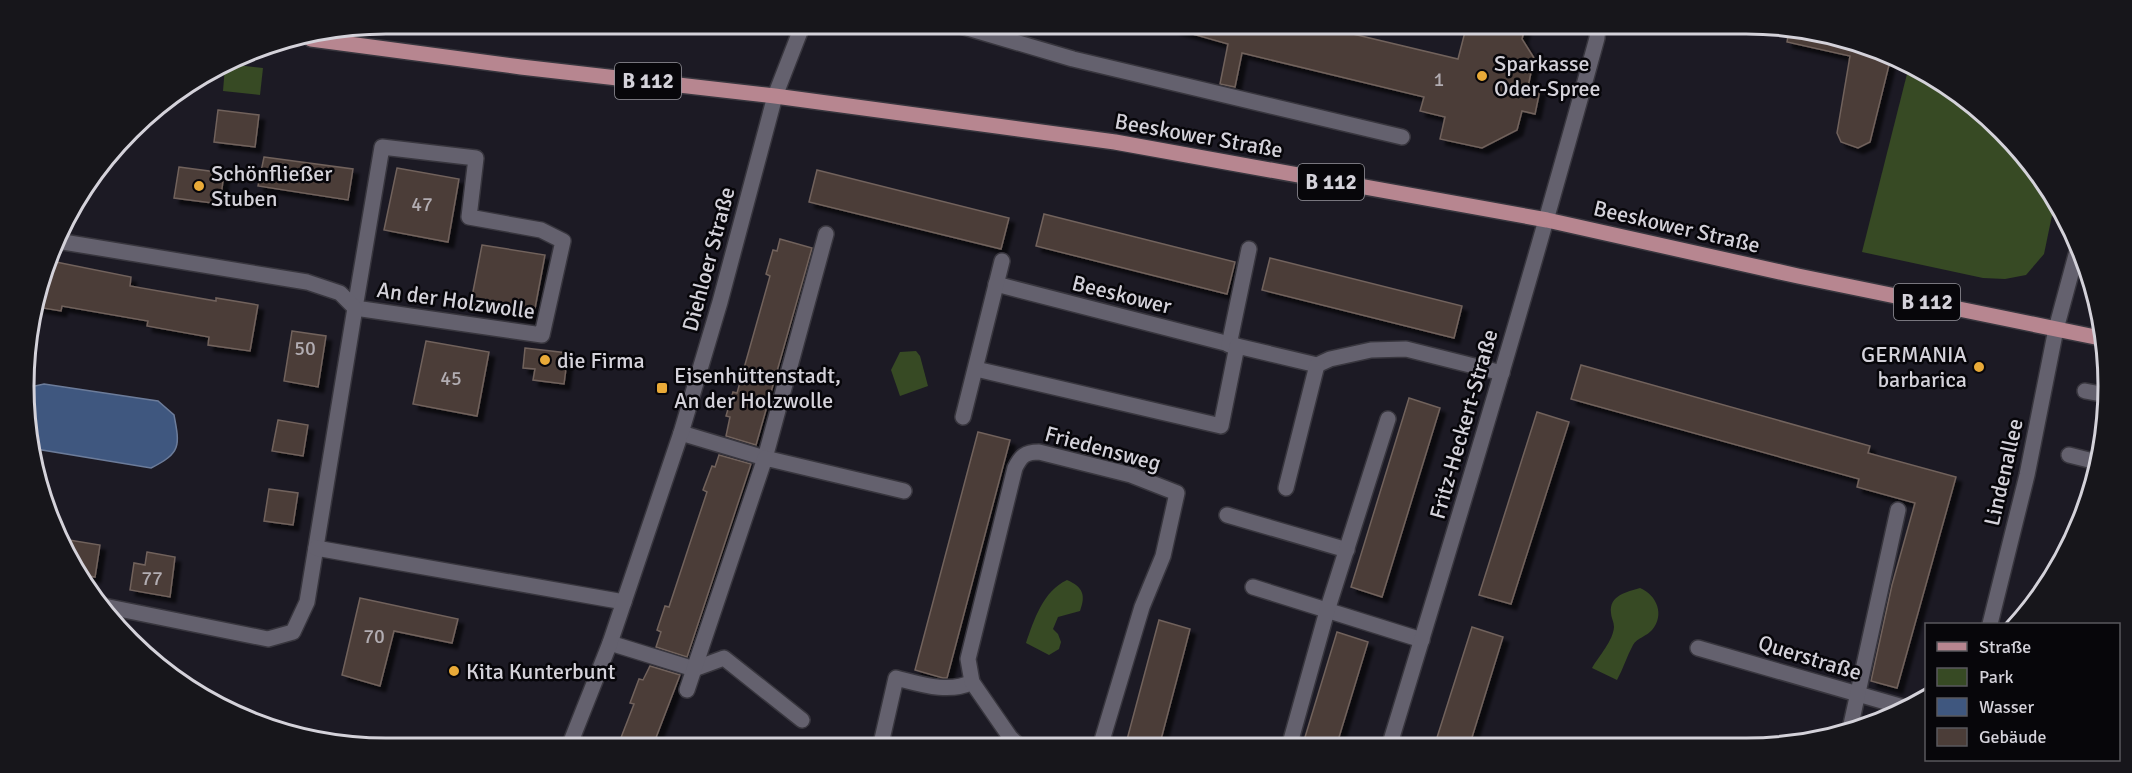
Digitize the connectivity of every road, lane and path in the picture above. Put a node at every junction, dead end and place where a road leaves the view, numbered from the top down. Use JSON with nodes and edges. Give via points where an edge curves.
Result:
{"nodes":[{"id":1,"x":799,"y":34,"type":"edge"},
{"id":2,"x":988,"y":34,"type":"edge"},
{"id":3,"x":1598,"y":34,"type":"edge"},
{"id":4,"x":322,"y":40,"type":"edge"},
{"id":5,"x":775,"y":96,"type":"junction"},
{"id":6,"x":1402,"y":137,"type":"dead end"},
{"id":7,"x":1547,"y":220,"type":"junction"},
{"id":8,"x":826,"y":234,"type":"dead end"},
{"id":9,"x":66,"y":242,"type":"edge"},
{"id":10,"x":1249,"y":249,"type":"dead end"},
{"id":11,"x":1002,"y":261,"type":"dead end"},
{"id":12,"x":2074,"y":261,"type":"edge"},
{"id":13,"x":996,"y":284,"type":"junction"},
{"id":14,"x":355,"y":308,"type":"junction"},
{"id":15,"x":2056,"y":329,"type":"junction"},
{"id":16,"x":2093,"y":337,"type":"edge"},
{"id":17,"x":1233,"y":346,"type":"junction"},
{"id":18,"x":1317,"y":365,"type":"junction"},
{"id":19,"x":976,"y":369,"type":"junction"},
{"id":20,"x":1503,"y":373,"type":"junction"},
{"id":21,"x":2085,"y":391,"type":"dead end"},
{"id":22,"x":2098,"y":393,"type":"edge"},
{"id":23,"x":963,"y":417,"type":"dead end"},
{"id":24,"x":1388,"y":419,"type":"dead end"},
{"id":25,"x":681,"y":433,"type":"junction"},
{"id":26,"x":2069,"y":455,"type":"dead end"},
{"id":27,"x":765,"y":458,"type":"junction"},
{"id":28,"x":2090,"y":460,"type":"edge"},
{"id":29,"x":1286,"y":488,"type":"dead end"},
{"id":30,"x":904,"y":491,"type":"dead end"},
{"id":31,"x":1899,"y":510,"type":"dead end"},
{"id":32,"x":1227,"y":515,"type":"dead end"},
{"id":33,"x":316,"y":548,"type":"junction"},
{"id":34,"x":1347,"y":550,"type":"junction"},
{"id":35,"x":1253,"y":587,"type":"dead end"},
{"id":36,"x":624,"y":602,"type":"junction"},
{"id":37,"x":113,"y":608,"type":"edge"},
{"id":38,"x":1327,"y":611,"type":"junction"},
{"id":39,"x":1990,"y":623,"type":"edge"},
{"id":40,"x":1422,"y":640,"type":"junction"},
{"id":41,"x":610,"y":643,"type":"junction"},
{"id":42,"x":1698,"y":648,"type":"dead end"},
{"id":43,"x":694,"y":669,"type":"junction"},
{"id":44,"x":972,"y":682,"type":"junction"},
{"id":45,"x":687,"y":690,"type":"dead end"},
{"id":46,"x":1858,"y":695,"type":"junction"},
{"id":47,"x":1895,"y":705,"type":"edge"},
{"id":48,"x":802,"y":720,"type":"dead end"},
{"id":49,"x":1852,"y":722,"type":"edge"},
{"id":50,"x":572,"y":738,"type":"edge"},
{"id":51,"x":882,"y":738,"type":"edge"},
{"id":52,"x":1011,"y":738,"type":"edge"},
{"id":53,"x":1103,"y":738,"type":"edge"},
{"id":54,"x":1292,"y":738,"type":"edge"},
{"id":55,"x":1392,"y":738,"type":"edge"}],
"edges":[{"from":1,"to":5,"type":"street","name":"Diehloer Straße"},
{"from":2,"to":6,"type":"street","name":"Beeskower Straße","via":[[1073,59]]},
{"from":3,"to":7,"type":"street","name":"Fritz-Heckert-Straße"},
{"from":4,"to":5,"type":"main road","name":"Beeskower Straße","number":"B 112"},
{"from":5,"to":7,"type":"main road","name":"Beeskower Straße","number":"B 112","via":[[1115,142]]},
{"from":5,"to":25,"type":"street","name":"Diehloer Straße","via":[[718,312]]},
{"from":7,"to":15,"type":"main road","name":"Beeskower Straße","number":"B 112"},
{"from":7,"to":20,"type":"street","name":"Fritz-Heckert-Straße"},
{"from":8,"to":27,"type":"street"},
{"from":9,"to":14,"type":"street","name":"An der Holzwolle","via":[[307,282],[340,293]]},
{"from":10,"to":17,"type":"street"},
{"from":11,"to":13,"type":"street"},
{"from":12,"to":15,"type":"street","name":"Lindenallee"},
{"from":13,"to":17,"type":"street","name":"Beeskower"},
{"from":13,"to":19,"type":"street"},
{"from":14,"to":14,"type":"street","name":"An der Holzwolle","via":[[542,335],[563,241],[541,230],[469,217],[476,158],[382,147]]},
{"from":14,"to":33,"type":"street","name":"An der Holzwolle"},
{"from":15,"to":16,"type":"main road","name":"Beeskower Straße","number":"B 112"},
{"from":15,"to":39,"type":"street","name":"Lindenallee"},
{"from":17,"to":18,"type":"street"},
{"from":17,"to":19,"type":"street","via":[[1221,426]]},
{"from":18,"to":20,"type":"street","via":[[1371,350],[1406,349]]},
{"from":18,"to":29,"type":"street"},
{"from":19,"to":23,"type":"street"},
{"from":20,"to":40,"type":"street","name":"Fritz-Heckert-Straße"},
{"from":21,"to":22,"type":"street"},
{"from":24,"to":34,"type":"street"},
{"from":25,"to":27,"type":"street"},
{"from":25,"to":36,"type":"street","name":"Diehloer Straße"},
{"from":26,"to":28,"type":"street"},
{"from":27,"to":30,"type":"street"},
{"from":27,"to":43,"type":"street"},
{"from":31,"to":46,"type":"street"},
{"from":32,"to":34,"type":"street"},
{"from":33,"to":36,"type":"street"},
{"from":33,"to":37,"type":"street","name":"An der Holzwolle","via":[[307,602],[293,632],[268,639]]},
{"from":34,"to":38,"type":"street"},
{"from":35,"to":38,"type":"street"},
{"from":36,"to":41,"type":"street","name":"Diehloer Straße"},
{"from":38,"to":40,"type":"street"},
{"from":38,"to":54,"type":"street"},
{"from":40,"to":55,"type":"street","name":"Fritz-Heckert-Straße"},
{"from":41,"to":43,"type":"street"},
{"from":41,"to":50,"type":"street","name":"Diehloer Straße"},
{"from":42,"to":46,"type":"street","name":"Querstraße"},
{"from":43,"to":45,"type":"street"},
{"from":43,"to":48,"type":"street","via":[[724,658]]},
{"from":44,"to":51,"type":"street","via":[[964,687],[938,688],[896,678]]},
{"from":44,"to":52,"type":"street","name":"Friedensweg"},
{"from":44,"to":53,"type":"street","name":"Friedensweg","via":[[968,659],[1020,457],[1039,452],[1131,475],[1177,493],[1164,556],[1142,607]]},
{"from":46,"to":47,"type":"street","name":"Querstraße"},
{"from":46,"to":49,"type":"street"}]}
